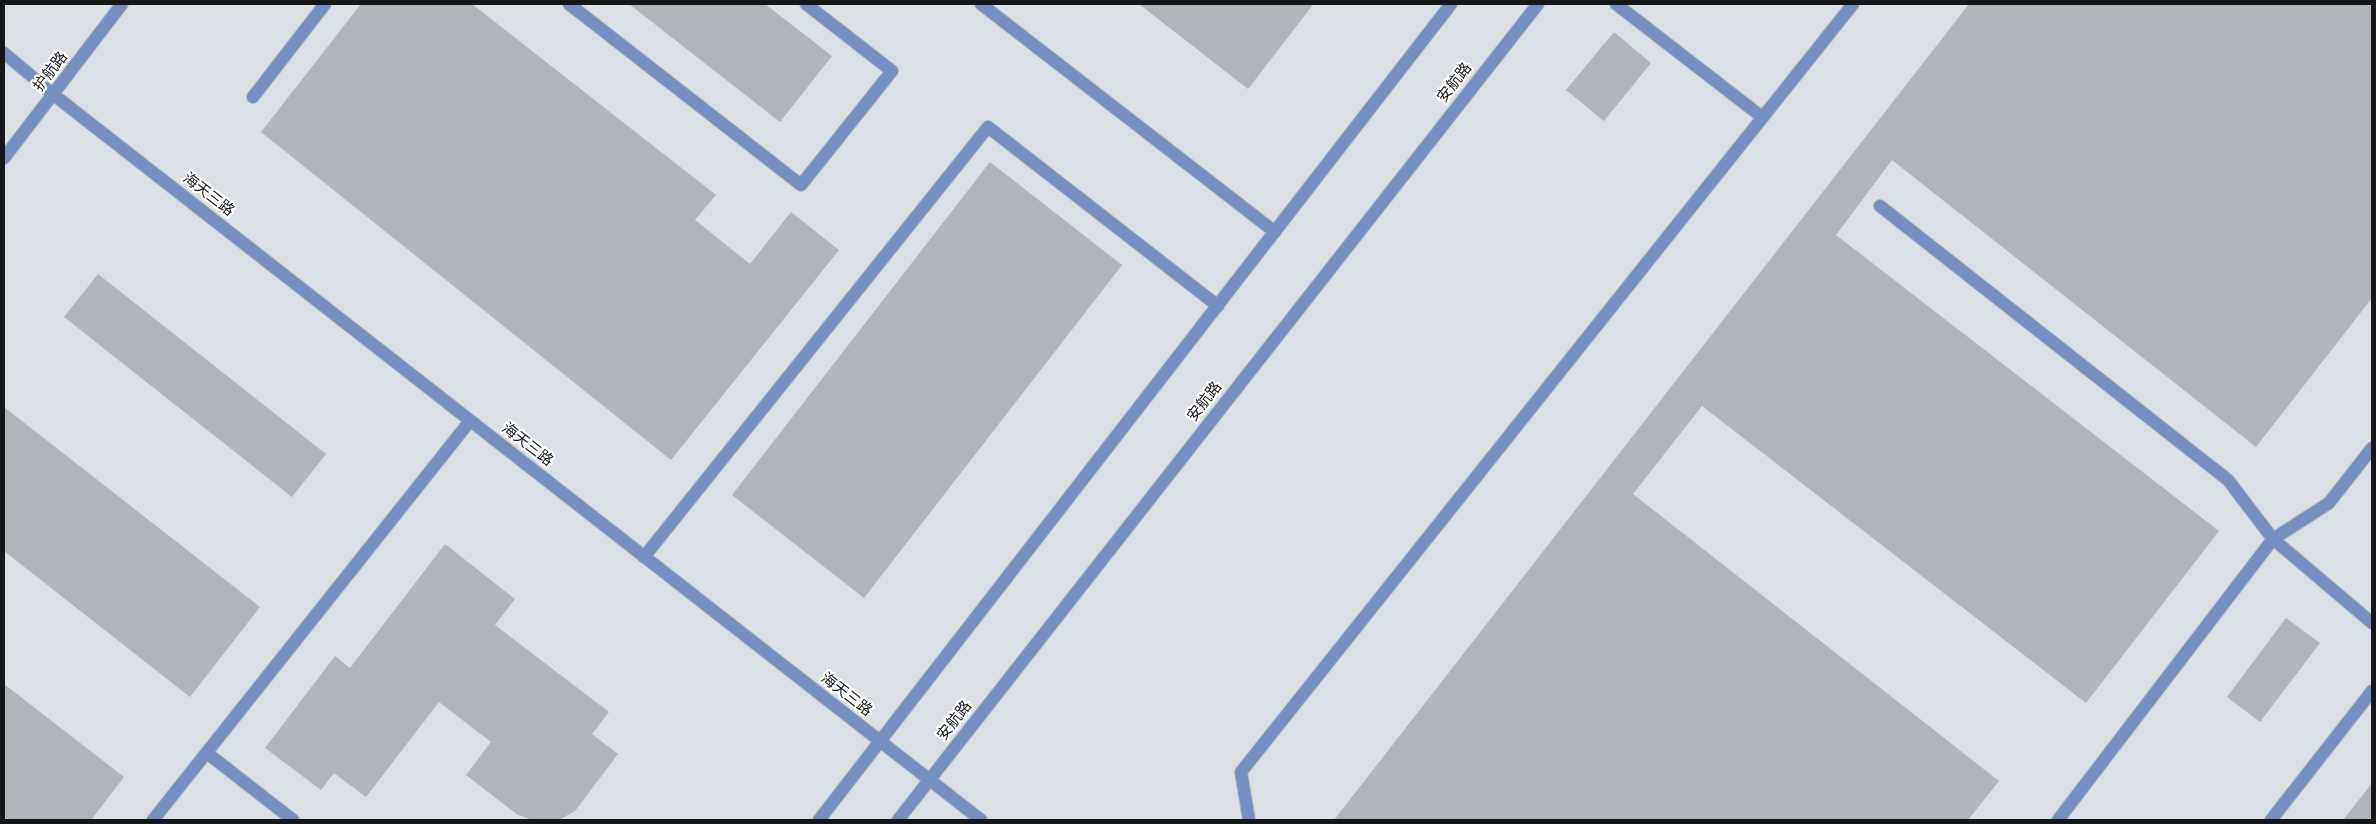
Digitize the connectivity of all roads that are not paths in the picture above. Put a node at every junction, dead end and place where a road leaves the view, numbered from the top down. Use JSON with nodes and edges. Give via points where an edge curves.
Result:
{"nodes":[{"id":1,"x":122,"y":4,"type":"edge"},
{"id":2,"x":325,"y":4,"type":"edge"},
{"id":3,"x":569,"y":4,"type":"edge"},
{"id":4,"x":806,"y":4,"type":"edge"},
{"id":5,"x":981,"y":4,"type":"edge"},
{"id":6,"x":1451,"y":4,"type":"edge"},
{"id":7,"x":1538,"y":4,"type":"edge"},
{"id":8,"x":1616,"y":4,"type":"edge"},
{"id":9,"x":1853,"y":4,"type":"edge"},
{"id":10,"x":4,"y":53,"type":"edge"},
{"id":11,"x":54,"y":95,"type":"junction"},
{"id":12,"x":253,"y":97,"type":"dead end"},
{"id":13,"x":1762,"y":117,"type":"junction"},
{"id":14,"x":4,"y":158,"type":"edge"},
{"id":15,"x":1880,"y":206,"type":"dead end"},
{"id":16,"x":1275,"y":232,"type":"junction"},
{"id":17,"x":1218,"y":306,"type":"junction"},
{"id":18,"x":470,"y":422,"type":"junction"},
{"id":19,"x":2372,"y":448,"type":"edge"},
{"id":20,"x":2273,"y":539,"type":"junction"},
{"id":21,"x":644,"y":557,"type":"junction"},
{"id":22,"x":2372,"y":623,"type":"edge"},
{"id":23,"x":2372,"y":691,"type":"edge"},
{"id":24,"x":880,"y":742,"type":"junction"},
{"id":25,"x":206,"y":753,"type":"junction"},
{"id":26,"x":929,"y":780,"type":"junction"},
{"id":27,"x":153,"y":820,"type":"edge"},
{"id":28,"x":293,"y":820,"type":"edge"},
{"id":29,"x":819,"y":820,"type":"edge"},
{"id":30,"x":898,"y":820,"type":"edge"},
{"id":31,"x":980,"y":820,"type":"edge"},
{"id":32,"x":1249,"y":820,"type":"edge"},
{"id":33,"x":2058,"y":820,"type":"edge"},
{"id":34,"x":2271,"y":820,"type":"edge"}],
"edges":[{"from":1,"to":11,"type":"street","name":"护航路"},
{"from":2,"to":12,"type":"street"},
{"from":3,"to":4,"type":"street","via":[[801,185],[892,71]]},
{"from":5,"to":16,"type":"street"},
{"from":6,"to":16,"type":"street"},
{"from":7,"to":26,"type":"street","name":"安航路"},
{"from":8,"to":13,"type":"street"},
{"from":9,"to":13,"type":"street"},
{"from":10,"to":11,"type":"street","name":"海天三路"},
{"from":11,"to":14,"type":"street","name":"护航路"},
{"from":11,"to":18,"type":"street","name":"海天三路"},
{"from":13,"to":32,"type":"street","via":[[1241,772]]},
{"from":15,"to":20,"type":"street","via":[[2228,480]]},
{"from":16,"to":17,"type":"street"},
{"from":17,"to":21,"type":"street","via":[[988,127]]},
{"from":17,"to":24,"type":"street"},
{"from":18,"to":21,"type":"street","name":"海天三路"},
{"from":18,"to":25,"type":"street"},
{"from":19,"to":20,"type":"street","via":[[2329,503]]},
{"from":20,"to":22,"type":"street"},
{"from":20,"to":33,"type":"street"},
{"from":21,"to":24,"type":"street","name":"海天三路"},
{"from":23,"to":34,"type":"street"},
{"from":24,"to":26,"type":"street","name":"海天三路"},
{"from":24,"to":29,"type":"street"},
{"from":25,"to":27,"type":"street"},
{"from":25,"to":28,"type":"street"},
{"from":26,"to":30,"type":"street","name":"安航路"},
{"from":26,"to":31,"type":"street","name":"海天三路"}]}
